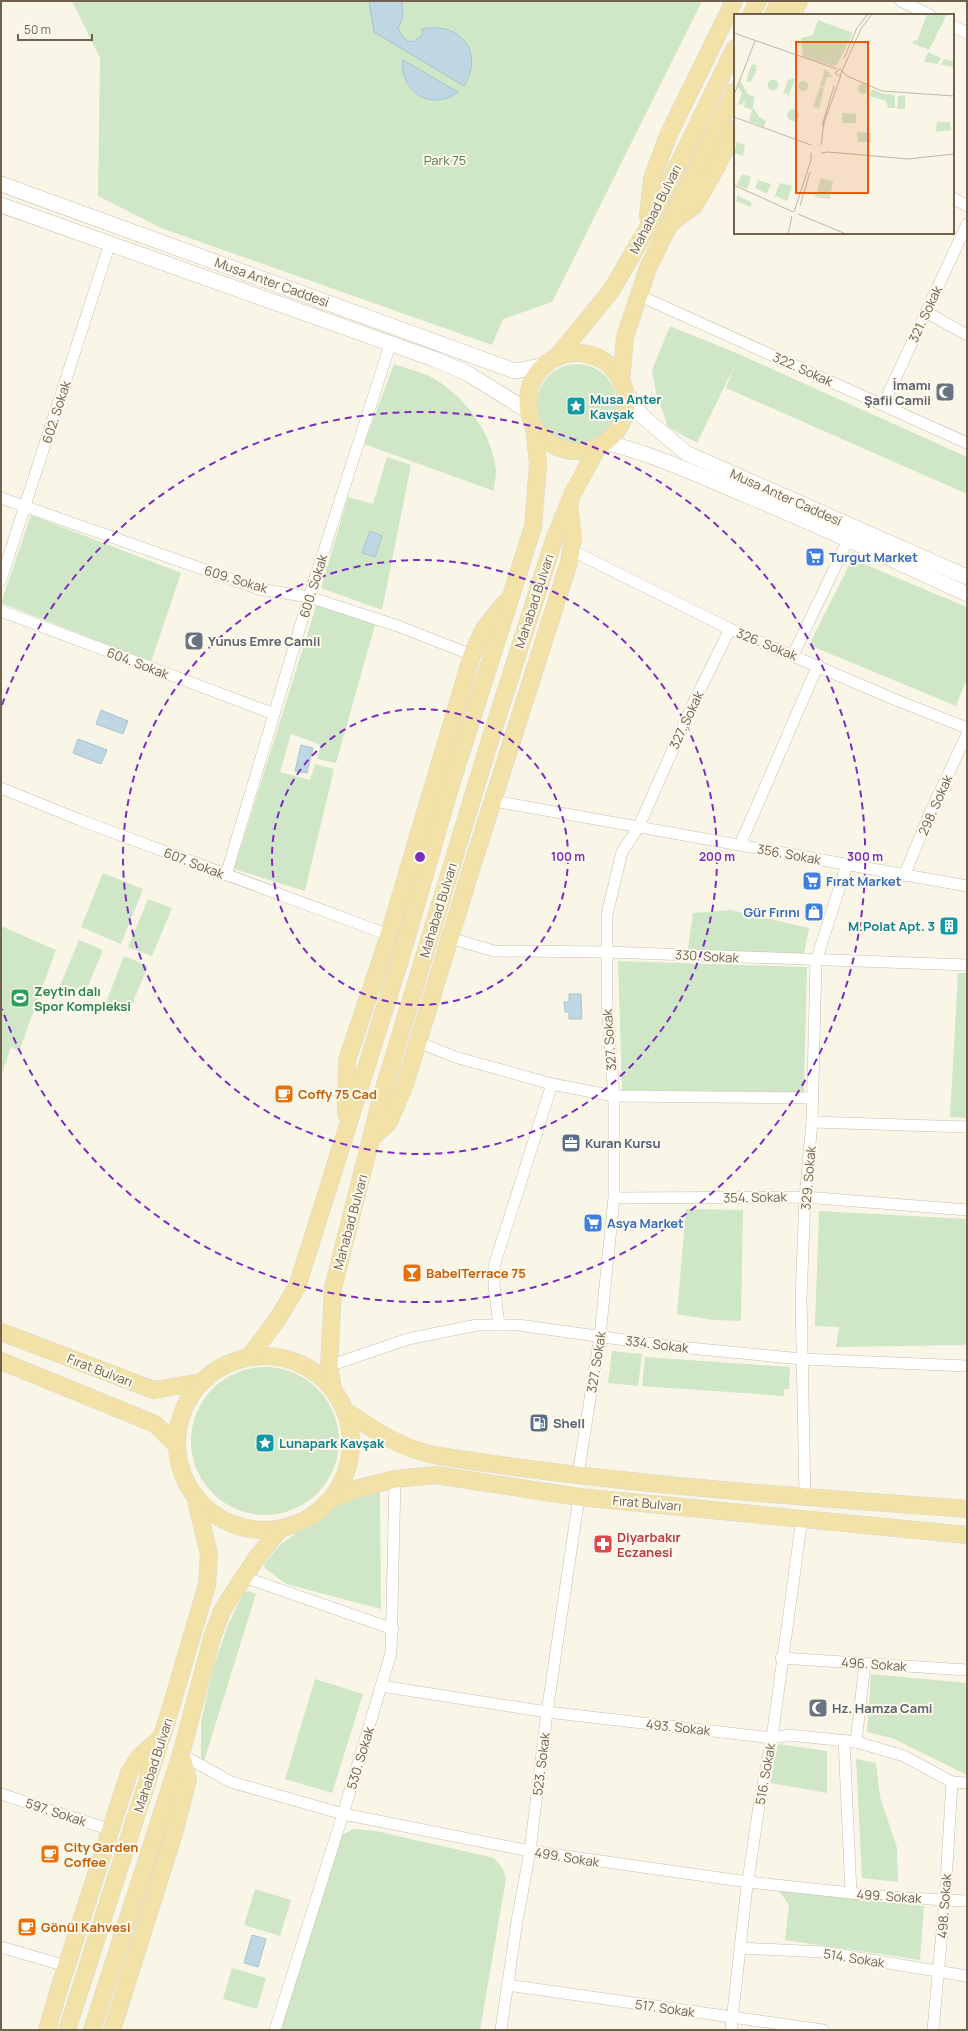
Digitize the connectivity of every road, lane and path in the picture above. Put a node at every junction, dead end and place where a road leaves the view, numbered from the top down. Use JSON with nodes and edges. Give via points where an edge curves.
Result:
{"nodes":[{"id":1,"x":734,"y":1,"type":"edge"},
{"id":2,"x":758,"y":1,"type":"edge"},
{"id":3,"x":780,"y":1,"type":"edge"},
{"id":4,"x":799,"y":1,"type":"edge"},
{"id":5,"x":901,"y":1,"type":"edge"},
{"id":6,"x":752,"y":14,"type":"edge"},
{"id":7,"x":774,"y":14,"type":"edge"},
{"id":8,"x":792,"y":14,"type":"edge"},
{"id":9,"x":928,"y":14,"type":"edge"},
{"id":10,"x":954,"y":26,"type":"edge"},
{"id":11,"x":966,"y":29,"type":"edge"},
{"id":12,"x":734,"y":50,"type":"edge"},
{"id":13,"x":734,"y":93,"type":"edge"},
{"id":14,"x":734,"y":131,"type":"edge"},
{"id":15,"x":1,"y":184,"type":"edge"},
{"id":16,"x":954,"y":199,"type":"edge"},
{"id":17,"x":1,"y":205,"type":"edge"},
{"id":18,"x":967,"y":206,"type":"edge"},
{"id":19,"x":670,"y":223,"type":"junction"},
{"id":20,"x":967,"y":224,"type":"edge"},
{"id":21,"x":647,"y":229,"type":"junction"},
{"id":22,"x":110,"y":243,"type":"junction"},
{"id":23,"x":638,"y":295,"type":"junction"},
{"id":24,"x":926,"y":312,"type":"junction"},
{"id":25,"x":967,"y":335,"type":"edge"},
{"id":26,"x":390,"y":344,"type":"junction"},
{"id":27,"x":550,"y":361,"type":"junction"},
{"id":28,"x":623,"y":386,"type":"junction"},
{"id":29,"x":884,"y":404,"type":"junction"},
{"id":30,"x":531,"y":419,"type":"junction"},
{"id":31,"x":967,"y":443,"type":"edge"},
{"id":32,"x":602,"y":444,"type":"junction"},
{"id":33,"x":1,"y":498,"type":"edge"},
{"id":34,"x":569,"y":502,"type":"junction"},
{"id":35,"x":25,"y":507,"type":"junction"},
{"id":36,"x":849,"y":538,"type":"junction"},
{"id":37,"x":571,"y":550,"type":"junction"},
{"id":38,"x":967,"y":577,"type":"edge"},
{"id":39,"x":1,"y":580,"type":"edge"},
{"id":40,"x":512,"y":593,"type":"junction"},
{"id":41,"x":967,"y":594,"type":"edge"},
{"id":42,"x":310,"y":597,"type":"junction"},
{"id":43,"x":1,"y":611,"type":"edge"},
{"id":44,"x":730,"y":629,"type":"junction"},
{"id":45,"x":472,"y":655,"type":"junction"},
{"id":46,"x":793,"y":655,"type":"junction"},
{"id":47,"x":818,"y":665,"type":"junction"},
{"id":48,"x":274,"y":714,"type":"junction"},
{"id":49,"x":967,"y":728,"type":"edge"},
{"id":50,"x":967,"y":734,"type":"edge"},
{"id":51,"x":1,"y":788,"type":"edge"},
{"id":52,"x":494,"y":800,"type":"junction"},
{"id":53,"x":638,"y":828,"type":"junction"},
{"id":54,"x":740,"y":845,"type":"junction"},
{"id":55,"x":847,"y":864,"type":"junction"},
{"id":56,"x":226,"y":876,"type":"junction"},
{"id":57,"x":904,"y":876,"type":"junction"},
{"id":58,"x":967,"y":886,"type":"edge"},
{"id":59,"x":388,"y":935,"type":"junction"},
{"id":60,"x":450,"y":938,"type":"junction"},
{"id":61,"x":608,"y":952,"type":"junction"},
{"id":62,"x":816,"y":961,"type":"junction"},
{"id":63,"x":967,"y":965,"type":"edge"},
{"id":64,"x":418,"y":1042,"type":"junction"},
{"id":65,"x":552,"y":1084,"type":"junction"},
{"id":66,"x":614,"y":1096,"type":"junction"},
{"id":67,"x":813,"y":1098,"type":"junction"},
{"id":68,"x":812,"y":1122,"type":"junction"},
{"id":69,"x":967,"y":1127,"type":"edge"},
{"id":70,"x":345,"y":1134,"type":"junction"},
{"id":71,"x":371,"y":1139,"type":"junction"},
{"id":72,"x":805,"y":1197,"type":"junction"},
{"id":73,"x":614,"y":1198,"type":"junction"},
{"id":74,"x":967,"y":1210,"type":"edge"},
{"id":75,"x":499,"y":1325,"type":"junction"},
{"id":76,"x":1,"y":1332,"type":"edge"},
{"id":77,"x":600,"y":1336,"type":"junction"},
{"id":78,"x":249,"y":1357,"type":"junction"},
{"id":79,"x":802,"y":1359,"type":"junction"},
{"id":80,"x":1,"y":1361,"type":"edge"},
{"id":81,"x":328,"y":1366,"type":"junction"},
{"id":82,"x":967,"y":1366,"type":"edge"},
{"id":83,"x":201,"y":1382,"type":"junction"},
{"id":84,"x":333,"y":1389,"type":"junction"},
{"id":85,"x":346,"y":1411,"type":"junction"},
{"id":86,"x":176,"y":1445,"type":"junction"},
{"id":87,"x":440,"y":1456,"type":"junction"},
{"id":88,"x":435,"y":1475,"type":"junction"},
{"id":89,"x":578,"y":1475,"type":"junction"},
{"id":90,"x":395,"y":1478,"type":"junction"},
{"id":91,"x":194,"y":1496,"type":"junction"},
{"id":92,"x":579,"y":1497,"type":"junction"},
{"id":93,"x":805,"y":1497,"type":"junction"},
{"id":94,"x":331,"y":1500,"type":"junction"},
{"id":95,"x":967,"y":1509,"type":"edge"},
{"id":96,"x":802,"y":1518,"type":"junction"},
{"id":97,"x":280,"y":1529,"type":"junction"},
{"id":98,"x":967,"y":1535,"type":"edge"},
{"id":99,"x":244,"y":1577,"type":"junction"},
{"id":100,"x":393,"y":1629,"type":"junction"},
{"id":101,"x":781,"y":1658,"type":"junction"},
{"id":102,"x":865,"y":1663,"type":"junction"},
{"id":103,"x":967,"y":1670,"type":"edge"},
{"id":104,"x":381,"y":1686,"type":"junction"},
{"id":105,"x":547,"y":1712,"type":"junction"},
{"id":106,"x":162,"y":1737,"type":"junction"},
{"id":107,"x":772,"y":1738,"type":"junction"},
{"id":108,"x":844,"y":1740,"type":"junction"},
{"id":109,"x":856,"y":1742,"type":"junction"},
{"id":110,"x":181,"y":1754,"type":"junction"},
{"id":111,"x":952,"y":1782,"type":"junction"},
{"id":112,"x":967,"y":1783,"type":"edge"},
{"id":113,"x":1,"y":1794,"type":"edge"},
{"id":114,"x":343,"y":1814,"type":"junction"},
{"id":115,"x":111,"y":1830,"type":"junction"},
{"id":116,"x":530,"y":1851,"type":"junction"},
{"id":117,"x":748,"y":1882,"type":"junction"},
{"id":118,"x":851,"y":1893,"type":"junction"},
{"id":119,"x":945,"y":1899,"type":"junction"},
{"id":120,"x":967,"y":1901,"type":"edge"},
{"id":121,"x":1,"y":1947,"type":"edge"},
{"id":122,"x":740,"y":1948,"type":"junction"},
{"id":123,"x":66,"y":1966,"type":"junction"},
{"id":124,"x":939,"y":1972,"type":"junction"},
{"id":125,"x":967,"y":1976,"type":"edge"},
{"id":126,"x":507,"y":1985,"type":"junction"},
{"id":127,"x":732,"y":2017,"type":"junction"},
{"id":128,"x":47,"y":2030,"type":"edge"},
{"id":129,"x":67,"y":2030,"type":"edge"},
{"id":130,"x":92,"y":2030,"type":"edge"},
{"id":131,"x":112,"y":2030,"type":"edge"},
{"id":132,"x":275,"y":2030,"type":"edge"},
{"id":133,"x":501,"y":2030,"type":"edge"},
{"id":134,"x":730,"y":2030,"type":"edge"},
{"id":135,"x":823,"y":2030,"type":"edge"},
{"id":136,"x":933,"y":2030,"type":"edge"}],
"edges":[{"from":1,"to":21,"type":"main road","via":[[665,143],[652,179]]},
{"from":2,"to":6,"type":"main road"},
{"from":3,"to":7,"type":"main road"},
{"from":4,"to":8,"type":"main road"},
{"from":5,"to":9,"type":"street"},
{"from":10,"to":11,"type":"street"},
{"from":12,"to":21,"type":"main road","name":"Mahabad Bulvarı"},
{"from":13,"to":19,"type":"main road","name":"Mahabad Bulvarı"},
{"from":14,"to":19,"type":"main road","via":[[694,206]]},
{"from":15,"to":27,"type":"main road","name":"Musa Anter Caddesi","via":[[515,371]]},
{"from":16,"to":18,"type":"street"},
{"from":17,"to":22,"type":"main road","name":"Musa Anter Caddesi"},
{"from":19,"to":23,"type":"main road","name":"Mahabad Bulvarı"},
{"from":20,"to":24,"type":"street","name":"321. Sokak"},
{"from":21,"to":27,"type":"main road","name":"Mahabad Bulvarı","via":[[611,291]]},
{"from":22,"to":26,"type":"main road","name":"Musa Anter Caddesi"},
{"from":22,"to":35,"type":"street","name":"602. Sokak"},
{"from":23,"to":28,"type":"main road","name":"Mahabad Bulvarı","via":[[625,337]]},
{"from":23,"to":29,"type":"street","name":"322. Sokak"},
{"from":24,"to":25,"type":"street"},
{"from":24,"to":29,"type":"street","name":"321. Sokak"},
{"from":26,"to":30,"type":"main road","name":"Musa Anter Caddesi","via":[[467,372]]},
{"from":26,"to":42,"type":"street","name":"600. Sokak"},
{"from":27,"to":28,"type":"main road","via":[[570,353],[584,353],[610,366]]},
{"from":27,"to":30,"type":"main road","via":[[536,374],[530,385],[527,402]]},
{"from":28,"to":32,"type":"main road","via":[[626,404],[624,417],[619,428]]},
{"from":28,"to":38,"type":"main road","name":"Musa Anter Caddesi","via":[[642,414],[686,453]]},
{"from":29,"to":31,"type":"street","name":"322. Sokak"},
{"from":30,"to":32,"type":"main road","via":[[544,439],[558,448],[590,450]]},
{"from":30,"to":40,"type":"main road","name":"Mahabad Bulvarı","via":[[538,464],[533,527]]},
{"from":32,"to":34,"type":"main road","name":"Mahabad Bulvarı"},
{"from":32,"to":36,"type":"main road","name":"Musa Anter Caddesi","via":[[629,448],[681,467]]},
{"from":33,"to":35,"type":"street","name":"609. Sokak"},
{"from":34,"to":37,"type":"main road","via":[[573,538]]},
{"from":34,"to":71,"type":"main road","name":"Mahabad Bulvarı","via":[[554,540],[487,750],[382,1095]]},
{"from":35,"to":39,"type":"street","name":"602. Sokak"},
{"from":35,"to":42,"type":"street","name":"609. Sokak","via":[[259,589]]},
{"from":36,"to":41,"type":"main road","name":"Musa Anter Caddesi"},
{"from":36,"to":46,"type":"street"},
{"from":37,"to":44,"type":"street","name":"326. Sokak"},
{"from":37,"to":52,"type":"main road"},
{"from":40,"to":45,"type":"main road","via":[[484,630]]},
{"from":40,"to":70,"type":"main road","name":"Mahabad Bulvarı"},
{"from":42,"to":45,"type":"street","name":"609. Sokak","via":[[398,626]]},
{"from":42,"to":48,"type":"street","name":"600. Sokak"},
{"from":43,"to":48,"type":"street","name":"604. Sokak"},
{"from":44,"to":46,"type":"street","name":"326. Sokak"},
{"from":44,"to":53,"type":"street","name":"327. Sokak","via":[[694,702]]},
{"from":45,"to":59,"type":"main road"},
{"from":46,"to":47,"type":"street","name":"326. Sokak"},
{"from":47,"to":49,"type":"street","name":"326. Sokak"},
{"from":47,"to":54,"type":"street"},
{"from":48,"to":56,"type":"street","name":"600. Sokak"},
{"from":50,"to":57,"type":"street","name":"298. Sokak"},
{"from":51,"to":56,"type":"street","name":"607. Sokak"},
{"from":52,"to":53,"type":"street","name":"356. Sokak"},
{"from":52,"to":60,"type":"main road"},
{"from":53,"to":54,"type":"street","name":"356. Sokak"},
{"from":53,"to":61,"type":"street","name":"327. Sokak","via":[[622,852],[613,885],[607,914]]},
{"from":54,"to":55,"type":"street","name":"356. Sokak"},
{"from":55,"to":57,"type":"street","name":"356. Sokak"},
{"from":55,"to":62,"type":"street","name":"329. Sokak"},
{"from":56,"to":59,"type":"street","name":"607. Sokak"},
{"from":57,"to":58,"type":"street","name":"356. Sokak"},
{"from":59,"to":70,"type":"main road","via":[[347,1060]]},
{"from":60,"to":61,"type":"street","name":"330. Sokak","via":[[494,951]]},
{"from":60,"to":64,"type":"main road"},
{"from":61,"to":62,"type":"street","name":"330. Sokak"},
{"from":61,"to":66,"type":"street","name":"327. Sokak","via":[[607,1006]]},
{"from":62,"to":63,"type":"street","name":"330. Sokak"},
{"from":62,"to":67,"type":"street","name":"329. Sokak"},
{"from":64,"to":65,"type":"street","via":[[455,1057]]},
{"from":64,"to":71,"type":"main road","via":[[405,1084],[389,1122]]},
{"from":65,"to":66,"type":"street"},
{"from":65,"to":75,"type":"street","via":[[494,1266]]},
{"from":66,"to":67,"type":"street"},
{"from":66,"to":73,"type":"street","name":"327. Sokak"},
{"from":67,"to":68,"type":"street","name":"329. Sokak"},
{"from":68,"to":69,"type":"street"},
{"from":68,"to":72,"type":"street","name":"329. Sokak"},
{"from":70,"to":78,"type":"main road","name":"Mahabad Bulvarı","via":[[297,1287],[277,1320]]},
{"from":71,"to":81,"type":"main road","name":"Mahabad Bulvarı","via":[[333,1288]]},
{"from":72,"to":73,"type":"street","name":"354. Sokak"},
{"from":72,"to":74,"type":"street","name":"354. Sokak"},
{"from":72,"to":79,"type":"street","name":"329. Sokak","via":[[801,1300]]},
{"from":73,"to":77,"type":"street","name":"327. Sokak"},
{"from":75,"to":77,"type":"street","name":"334. Sokak","via":[[518,1325]]},
{"from":75,"to":81,"type":"street","name":"334. Sokak","via":[[477,1325],[408,1339]]},
{"from":76,"to":83,"type":"main road","name":"Fırat Bulvarı","via":[[154,1390]]},
{"from":77,"to":79,"type":"street","name":"334. Sokak","via":[[668,1346]]},
{"from":77,"to":89,"type":"street","name":"327. Sokak"},
{"from":78,"to":83,"type":"main road","via":[[223,1366]]},
{"from":78,"to":84,"type":"main road","via":[[273,1356],[296,1361],[316,1372]]},
{"from":79,"to":82,"type":"street","name":"334. Sokak"},
{"from":79,"to":93,"type":"street","name":"329. Sokak"},
{"from":80,"to":86,"type":"main road","via":[[155,1424]]},
{"from":81,"to":84,"type":"main road","name":"Mahabad Bulvarı"},
{"from":83,"to":86,"type":"main road","via":[[187,1401],[179,1422]]},
{"from":84,"to":85,"type":"main road"},
{"from":85,"to":87,"type":"main road","name":"Fırat Bulvarı","via":[[391,1439],[425,1454]]},
{"from":85,"to":94,"type":"main road","via":[[351,1429],[350,1461],[342,1484]]},
{"from":86,"to":91,"type":"main road","via":[[179,1463]]},
{"from":87,"to":88,"type":"main road","via":[[428,1458],[426,1462],[426,1467]]},
{"from":87,"to":89,"type":"main road","name":"Fırat Bulvarı"},
{"from":88,"to":90,"type":"main road","name":"Fırat Bulvarı"},
{"from":88,"to":92,"type":"main road","name":"Fırat Bulvarı"},
{"from":89,"to":93,"type":"main road","name":"Fırat Bulvarı"},
{"from":90,"to":94,"type":"main road","name":"Fırat Bulvarı","via":[[356,1489]]},
{"from":90,"to":100,"type":"street","name":"530. Sokak"},
{"from":91,"to":97,"type":"main road","via":[[212,1513],[233,1524],[256,1530]]},
{"from":91,"to":106,"type":"main road","name":"Mahabad Bulvarı","via":[[209,1555],[207,1585]]},
{"from":92,"to":96,"type":"main road","name":"Fırat Bulvarı"},
{"from":92,"to":105,"type":"street","name":"523. Sokak"},
{"from":93,"to":95,"type":"main road","name":"Fırat Bulvarı"},
{"from":94,"to":97,"type":"main road","via":[[299,1523]]},
{"from":96,"to":98,"type":"main road","name":"Fırat Bulvarı"},
{"from":96,"to":101,"type":"street","name":"516. Sokak"},
{"from":97,"to":99,"type":"main road","name":"Mahabad Bulvarı"},
{"from":99,"to":100,"type":"street"},
{"from":99,"to":110,"type":"main road","name":"Mahabad Bulvarı","via":[[222,1611],[212,1638]]},
{"from":100,"to":104,"type":"street","name":"530. Sokak","via":[[391,1653]]},
{"from":101,"to":102,"type":"street","name":"496. Sokak"},
{"from":101,"to":107,"type":"street","name":"516. Sokak"},
{"from":102,"to":103,"type":"street","name":"496. Sokak"},
{"from":102,"to":109,"type":"street"},
{"from":104,"to":105,"type":"street","name":"493. Sokak"},
{"from":104,"to":114,"type":"street","name":"530. Sokak"},
{"from":105,"to":107,"type":"street","name":"493. Sokak"},
{"from":105,"to":116,"type":"street","name":"523. Sokak"},
{"from":106,"to":115,"type":"main road","via":[[139,1757],[129,1773]]},
{"from":106,"to":129,"type":"main road","name":"Mahabad Bulvarı"},
{"from":107,"to":108,"type":"street","name":"493. Sokak","via":[[790,1735]]},
{"from":107,"to":117,"type":"street","name":"516. Sokak"},
{"from":108,"to":109,"type":"street","name":"493. Sokak"},
{"from":108,"to":118,"type":"street"},
{"from":109,"to":111,"type":"street","name":"493. Sokak","via":[[904,1756]]},
{"from":110,"to":114,"type":"street","name":"499. Sokak","via":[[230,1782]]},
{"from":110,"to":130,"type":"main road","name":"Mahabad Bulvarı"},
{"from":110,"to":131,"type":"main road","via":[[188,1779],[175,1830]]},
{"from":111,"to":112,"type":"street","name":"493. Sokak"},
{"from":111,"to":119,"type":"street","name":"498. Sokak"},
{"from":113,"to":115,"type":"street","name":"597. Sokak"},
{"from":114,"to":116,"type":"street","name":"499. Sokak"},
{"from":114,"to":132,"type":"street","name":"530. Sokak"},
{"from":115,"to":123,"type":"main road"},
{"from":116,"to":117,"type":"street","name":"499. Sokak"},
{"from":116,"to":126,"type":"street","name":"523. Sokak"},
{"from":117,"to":118,"type":"street","name":"499. Sokak"},
{"from":117,"to":122,"type":"street","name":"516. Sokak"},
{"from":118,"to":119,"type":"street","name":"499. Sokak"},
{"from":119,"to":120,"type":"street","name":"499. Sokak"},
{"from":119,"to":124,"type":"street","name":"498. Sokak"},
{"from":121,"to":123,"type":"street"},
{"from":122,"to":124,"type":"street","name":"514. Sokak","via":[[823,1952]]},
{"from":122,"to":127,"type":"street","name":"516. Sokak"},
{"from":123,"to":128,"type":"main road"},
{"from":124,"to":125,"type":"street","name":"514. Sokak"},
{"from":124,"to":136,"type":"street","name":"498. Sokak"},
{"from":126,"to":127,"type":"street","name":"517. Sokak"},
{"from":126,"to":133,"type":"street","name":"523. Sokak"},
{"from":127,"to":134,"type":"street","name":"516. Sokak"},
{"from":127,"to":135,"type":"street","name":"517. Sokak"}]}
